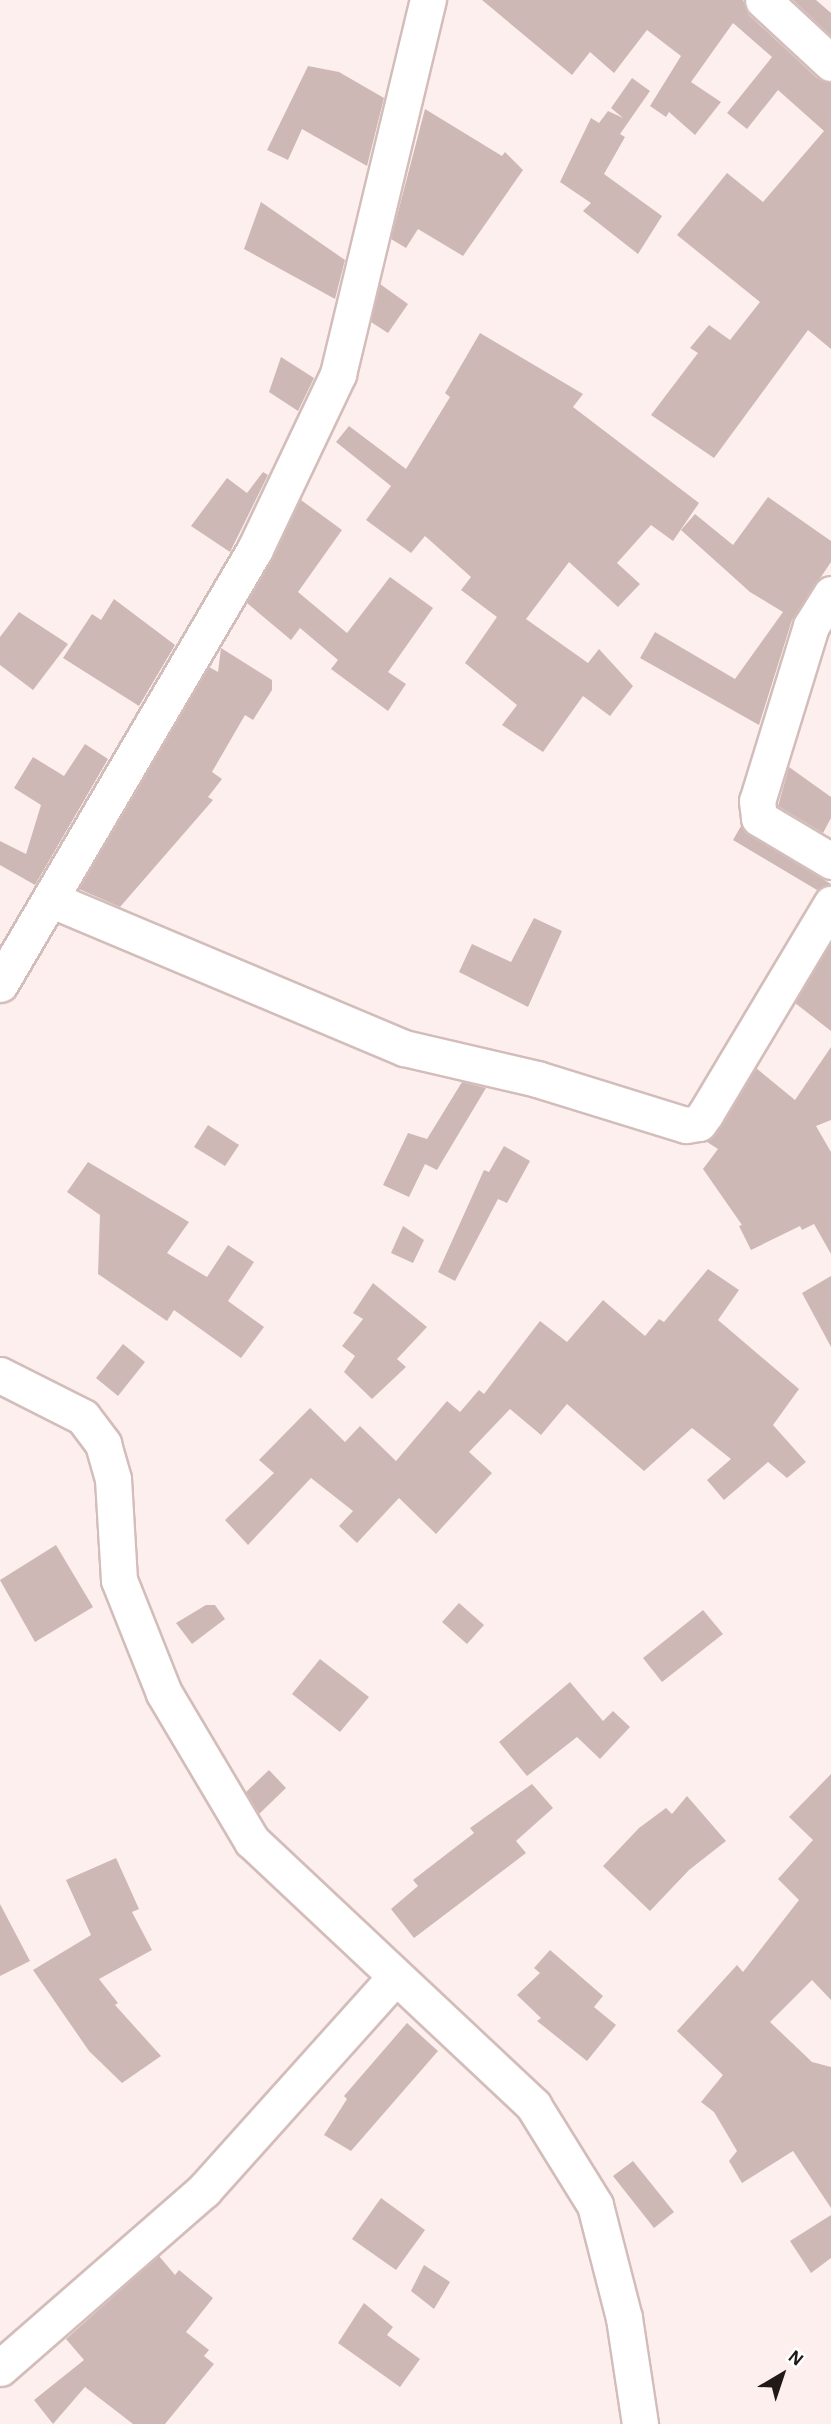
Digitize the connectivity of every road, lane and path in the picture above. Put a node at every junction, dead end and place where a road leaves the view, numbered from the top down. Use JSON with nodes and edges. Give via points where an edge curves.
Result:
{"nodes":[{"id":1,"x":428,"y":0,"type":"edge"},
{"id":2,"x":763,"y":0,"type":"edge"},
{"id":3,"x":831,"y":63,"type":"edge"},
{"id":4,"x":831,"y":594,"type":"edge"},
{"id":5,"x":831,"y":861,"type":"edge"},
{"id":6,"x":52,"y":900,"type":"junction"},
{"id":7,"x":831,"y":904,"type":"edge"},
{"id":8,"x":0,"y":984,"type":"edge"},
{"id":9,"x":0,"y":1374,"type":"edge"},
{"id":10,"x":395,"y":1978,"type":"junction"},
{"id":11,"x":3,"y":2357,"type":"edge"},
{"id":12,"x":640,"y":2424,"type":"edge"}],
"edges":[{"from":1,"to":6,"type":"street","via":[[338,374],[255,549]]},
{"from":2,"to":3,"type":"street"},
{"from":4,"to":5,"type":"street","via":[[811,626],[757,802],[759,818]]},
{"from":6,"to":7,"type":"street","via":[[404,1048],[537,1079],[686,1125],[699,1123],[706,1113]]},
{"from":6,"to":8,"type":"street"},
{"from":9,"to":10,"type":"street","via":[[83,1418],[103,1444],[113,1479],[119,1580],[164,1693],[252,1841]]},
{"from":10,"to":11,"type":"street","via":[[204,2190]]},
{"from":10,"to":12,"type":"street","via":[[533,2105],[595,2204],[624,2318]]}]}
